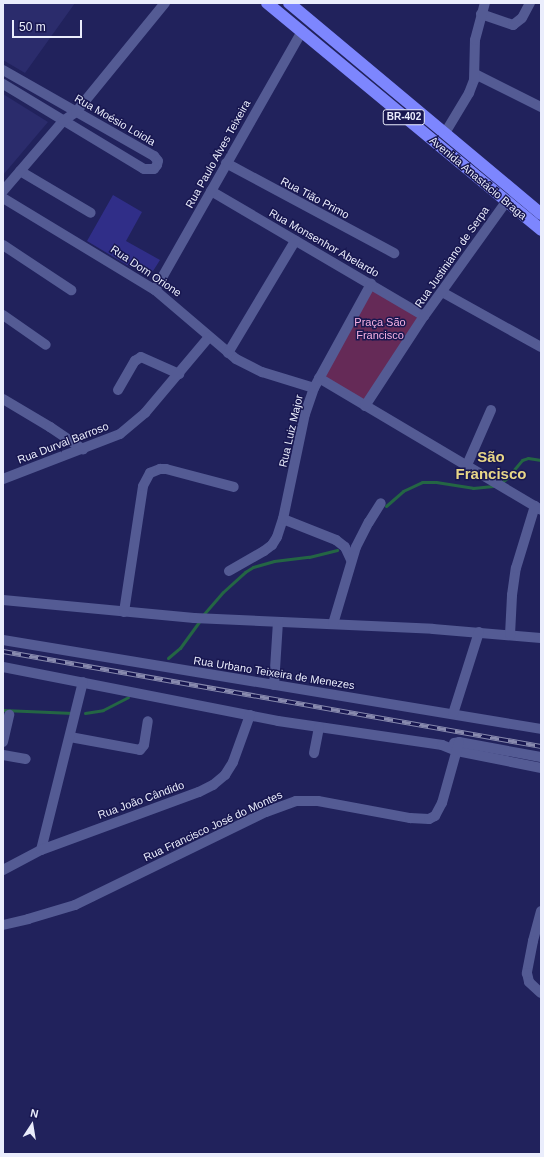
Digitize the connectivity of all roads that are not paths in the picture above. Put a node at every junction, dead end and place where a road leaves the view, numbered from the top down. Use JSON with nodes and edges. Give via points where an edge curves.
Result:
{"nodes":[{"id":1,"x":166,"y":3,"type":"edge"},
{"id":2,"x":267,"y":3,"type":"edge"},
{"id":3,"x":484,"y":3,"type":"edge"},
{"id":4,"x":530,"y":3,"type":"edge"},
{"id":5,"x":292,"y":4,"type":"edge"},
{"id":6,"x":481,"y":14,"type":"junction"},
{"id":7,"x":302,"y":31,"type":"junction"},
{"id":8,"x":3,"y":70,"type":"edge"},
{"id":9,"x":475,"y":74,"type":"junction"},
{"id":10,"x":3,"y":84,"type":"edge"},
{"id":11,"x":541,"y":106,"type":"edge"},
{"id":12,"x":76,"y":112,"type":"junction"},
{"id":13,"x":63,"y":121,"type":"junction"},
{"id":14,"x":445,"y":133,"type":"junction"},
{"id":15,"x":226,"y":163,"type":"junction"},
{"id":16,"x":20,"y":171,"type":"junction"},
{"id":17,"x":3,"y":191,"type":"edge"},
{"id":18,"x":211,"y":191,"type":"junction"},
{"id":19,"x":3,"y":198,"type":"edge"},
{"id":20,"x":506,"y":202,"type":"junction"},
{"id":21,"x":92,"y":213,"type":"dead end"},
{"id":22,"x":541,"y":214,"type":"edge"},
{"id":23,"x":541,"y":230,"type":"edge"},
{"id":24,"x":295,"y":241,"type":"junction"},
{"id":25,"x":3,"y":246,"type":"edge"},
{"id":26,"x":394,"y":253,"type":"dead end"},
{"id":27,"x":371,"y":284,"type":"junction"},
{"id":28,"x":71,"y":290,"type":"dead end"},
{"id":29,"x":155,"y":290,"type":"junction"},
{"id":30,"x":442,"y":292,"type":"junction"},
{"id":31,"x":3,"y":315,"type":"edge"},
{"id":32,"x":424,"y":316,"type":"junction"},
{"id":33,"x":209,"y":337,"type":"junction"},
{"id":34,"x":46,"y":345,"type":"dead end"},
{"id":35,"x":541,"y":347,"type":"edge"},
{"id":36,"x":228,"y":353,"type":"junction"},
{"id":37,"x":179,"y":374,"type":"junction"},
{"id":38,"x":319,"y":378,"type":"junction"},
{"id":39,"x":314,"y":388,"type":"junction"},
{"id":40,"x":118,"y":390,"type":"dead end"},
{"id":41,"x":3,"y":399,"type":"edge"},
{"id":42,"x":364,"y":406,"type":"junction"},
{"id":43,"x":491,"y":410,"type":"dead end"},
{"id":44,"x":82,"y":449,"type":"junction"},
{"id":45,"x":467,"y":466,"type":"junction"},
{"id":46,"x":3,"y":479,"type":"edge"},
{"id":47,"x":234,"y":487,"type":"dead end"},
{"id":48,"x":381,"y":503,"type":"dead end"},
{"id":49,"x":538,"y":508,"type":"edge"},
{"id":50,"x":283,"y":519,"type":"junction"},
{"id":51,"x":351,"y":560,"type":"junction"},
{"id":52,"x":229,"y":571,"type":"dead end"},
{"id":53,"x":3,"y":600,"type":"edge"},
{"id":54,"x":124,"y":612,"type":"junction"},
{"id":55,"x":278,"y":622,"type":"junction"},
{"id":56,"x":333,"y":624,"type":"junction"},
{"id":57,"x":479,"y":632,"type":"junction"},
{"id":58,"x":510,"y":635,"type":"junction"},
{"id":59,"x":541,"y":638,"type":"edge"},
{"id":60,"x":3,"y":640,"type":"edge"},
{"id":61,"x":3,"y":666,"type":"edge"},
{"id":62,"x":83,"y":682,"type":"junction"},
{"id":63,"x":274,"y":686,"type":"junction"},
{"id":64,"x":453,"y":714,"type":"junction"},
{"id":65,"x":9,"y":715,"type":"dead end"},
{"id":66,"x":250,"y":716,"type":"junction"},
{"id":67,"x":148,"y":721,"type":"dead end"},
{"id":68,"x":319,"y":728,"type":"junction"},
{"id":69,"x":541,"y":729,"type":"edge"},
{"id":70,"x":70,"y":737,"type":"junction"},
{"id":71,"x":3,"y":742,"type":"edge"},
{"id":72,"x":458,"y":747,"type":"junction"},
{"id":73,"x":314,"y":753,"type":"dead end"},
{"id":74,"x":3,"y":755,"type":"edge"},
{"id":75,"x":541,"y":757,"type":"edge"},
{"id":76,"x":26,"y":759,"type":"dead end"},
{"id":77,"x":541,"y":768,"type":"edge"},
{"id":78,"x":41,"y":850,"type":"junction"},
{"id":79,"x":3,"y":870,"type":"edge"},
{"id":80,"x":541,"y":911,"type":"edge"},
{"id":81,"x":3,"y":924,"type":"edge"},
{"id":82,"x":537,"y":942,"type":"edge"},
{"id":83,"x":541,"y":993,"type":"edge"}],
"edges":[{"from":1,"to":12,"type":"street"},
{"from":2,"to":7,"type":"main road","name":"Avenida Anastácio Braga","number":"BR-402"},
{"from":3,"to":6,"type":"street"},
{"from":4,"to":6,"type":"street","via":[[522,18],[513,25]]},
{"from":5,"to":14,"type":"main road","name":"Avenida Anastácio Braga","number":"BR-402"},
{"from":6,"to":9,"type":"street","via":[[475,40]]},
{"from":7,"to":15,"type":"street","name":"Rua Paulo Alves Teixeira"},
{"from":7,"to":20,"type":"main road","name":"Avenida Anastácio Braga","number":"BR-402"},
{"from":8,"to":12,"type":"street","name":"Rua Moésio Loiola"},
{"from":9,"to":11,"type":"street"},
{"from":9,"to":14,"type":"street","via":[[468,93]]},
{"from":10,"to":13,"type":"street","name":"Rua Moésio Loiola"},
{"from":12,"to":13,"type":"street"},
{"from":12,"to":13,"type":"street","name":"Rua Moésio Loiola","via":[[154,156],[157,165],[154,169],[144,169]]},
{"from":13,"to":16,"type":"street"},
{"from":14,"to":22,"type":"main road","name":"Avenida Anastácio Braga","number":"BR-402"},
{"from":15,"to":18,"type":"street","name":"Rua Paulo Alves Teixeira"},
{"from":15,"to":26,"type":"street","name":"Rua Tião Primo"},
{"from":16,"to":17,"type":"street"},
{"from":16,"to":21,"type":"street"},
{"from":18,"to":24,"type":"street","name":"Rua Monsenhor Abelardo"},
{"from":18,"to":29,"type":"street","name":"Rua Paulo Alves Teixeira"},
{"from":19,"to":29,"type":"street","name":"Rua Dom Orione"},
{"from":20,"to":23,"type":"main road","name":"Avenida Anastácio Braga","number":"BR-402"},
{"from":20,"to":30,"type":"street","name":"Rua Justiniano de Serpa"},
{"from":24,"to":27,"type":"street","name":"Rua Monsenhor Abelardo"},
{"from":24,"to":36,"type":"street"},
{"from":25,"to":28,"type":"street"},
{"from":27,"to":32,"type":"street","name":"Rua Monsenhor Abelardo"},
{"from":27,"to":38,"type":"street","name":"Rua Luiz Major"},
{"from":29,"to":33,"type":"street","name":"Rua Dom Orione","via":[[178,307]]},
{"from":30,"to":32,"type":"street","name":"Rua Justiniano de Serpa"},
{"from":30,"to":35,"type":"street"},
{"from":31,"to":34,"type":"street"},
{"from":32,"to":42,"type":"street","name":"Rua Justiniano de Serpa"},
{"from":33,"to":36,"type":"street","name":"Rua Dom Orione"},
{"from":33,"to":37,"type":"street","name":"Rua Durval Barroso"},
{"from":36,"to":39,"type":"street","name":"Rua Dom Orione","via":[[262,372]]},
{"from":37,"to":40,"type":"street","via":[[141,357],[135,361]]},
{"from":37,"to":44,"type":"street","name":"Rua Durval Barroso","via":[[131,426],[110,439]]},
{"from":38,"to":39,"type":"street","name":"Rua Luiz Major"},
{"from":38,"to":42,"type":"street"},
{"from":39,"to":50,"type":"street","name":"Rua Luiz Major","via":[[305,414]]},
{"from":41,"to":44,"type":"street","via":[[50,426]]},
{"from":42,"to":45,"type":"street"},
{"from":43,"to":45,"type":"street"},
{"from":44,"to":46,"type":"street","name":"Rua Durval Barroso"},
{"from":45,"to":49,"type":"street"},
{"from":47,"to":54,"type":"street","via":[[166,469],[150,473],[143,486]]},
{"from":48,"to":51,"type":"street","via":[[361,536]]},
{"from":49,"to":58,"type":"street","via":[[516,568]]},
{"from":50,"to":51,"type":"street","via":[[336,540],[345,547]]},
{"from":50,"to":52,"type":"street","name":"Rua Luiz Major","via":[[278,538],[272,545]]},
{"from":51,"to":56,"type":"street"},
{"from":53,"to":54,"type":"street"},
{"from":54,"to":55,"type":"street"},
{"from":55,"to":56,"type":"street"},
{"from":55,"to":63,"type":"street"},
{"from":56,"to":57,"type":"street"},
{"from":57,"to":58,"type":"street"},
{"from":57,"to":64,"type":"street"},
{"from":58,"to":59,"type":"street"},
{"from":60,"to":63,"type":"street","name":"Rua Urbano Teixeira de Menezes"},
{"from":61,"to":62,"type":"street"},
{"from":62,"to":66,"type":"street"},
{"from":62,"to":70,"type":"street"},
{"from":63,"to":64,"type":"street","name":"Rua Urbano Teixeira de Menezes"},
{"from":64,"to":69,"type":"street","name":"Rua Urbano Teixeira de Menezes"},
{"from":65,"to":71,"type":"street"},
{"from":66,"to":68,"type":"street"},
{"from":66,"to":78,"type":"street","name":"Rua João Cândido","via":[[233,762],[225,775],[213,785]]},
{"from":67,"to":70,"type":"street","via":[[144,745],[140,750]]},
{"from":68,"to":72,"type":"street"},
{"from":68,"to":73,"type":"street"},
{"from":70,"to":78,"type":"street"},
{"from":72,"to":75,"type":"street"},
{"from":72,"to":77,"type":"street"},
{"from":72,"to":81,"type":"street","name":"Rua Francisco José do Montes","via":[[442,803],[435,816],[429,819],[410,818],[318,801],[296,801],[266,812],[75,904]]},
{"from":74,"to":76,"type":"street"},
{"from":78,"to":79,"type":"street","name":"Rua João Cândido"},
{"from":80,"to":82,"type":"street"},
{"from":82,"to":83,"type":"street","via":[[527,978],[532,987]]}]}
